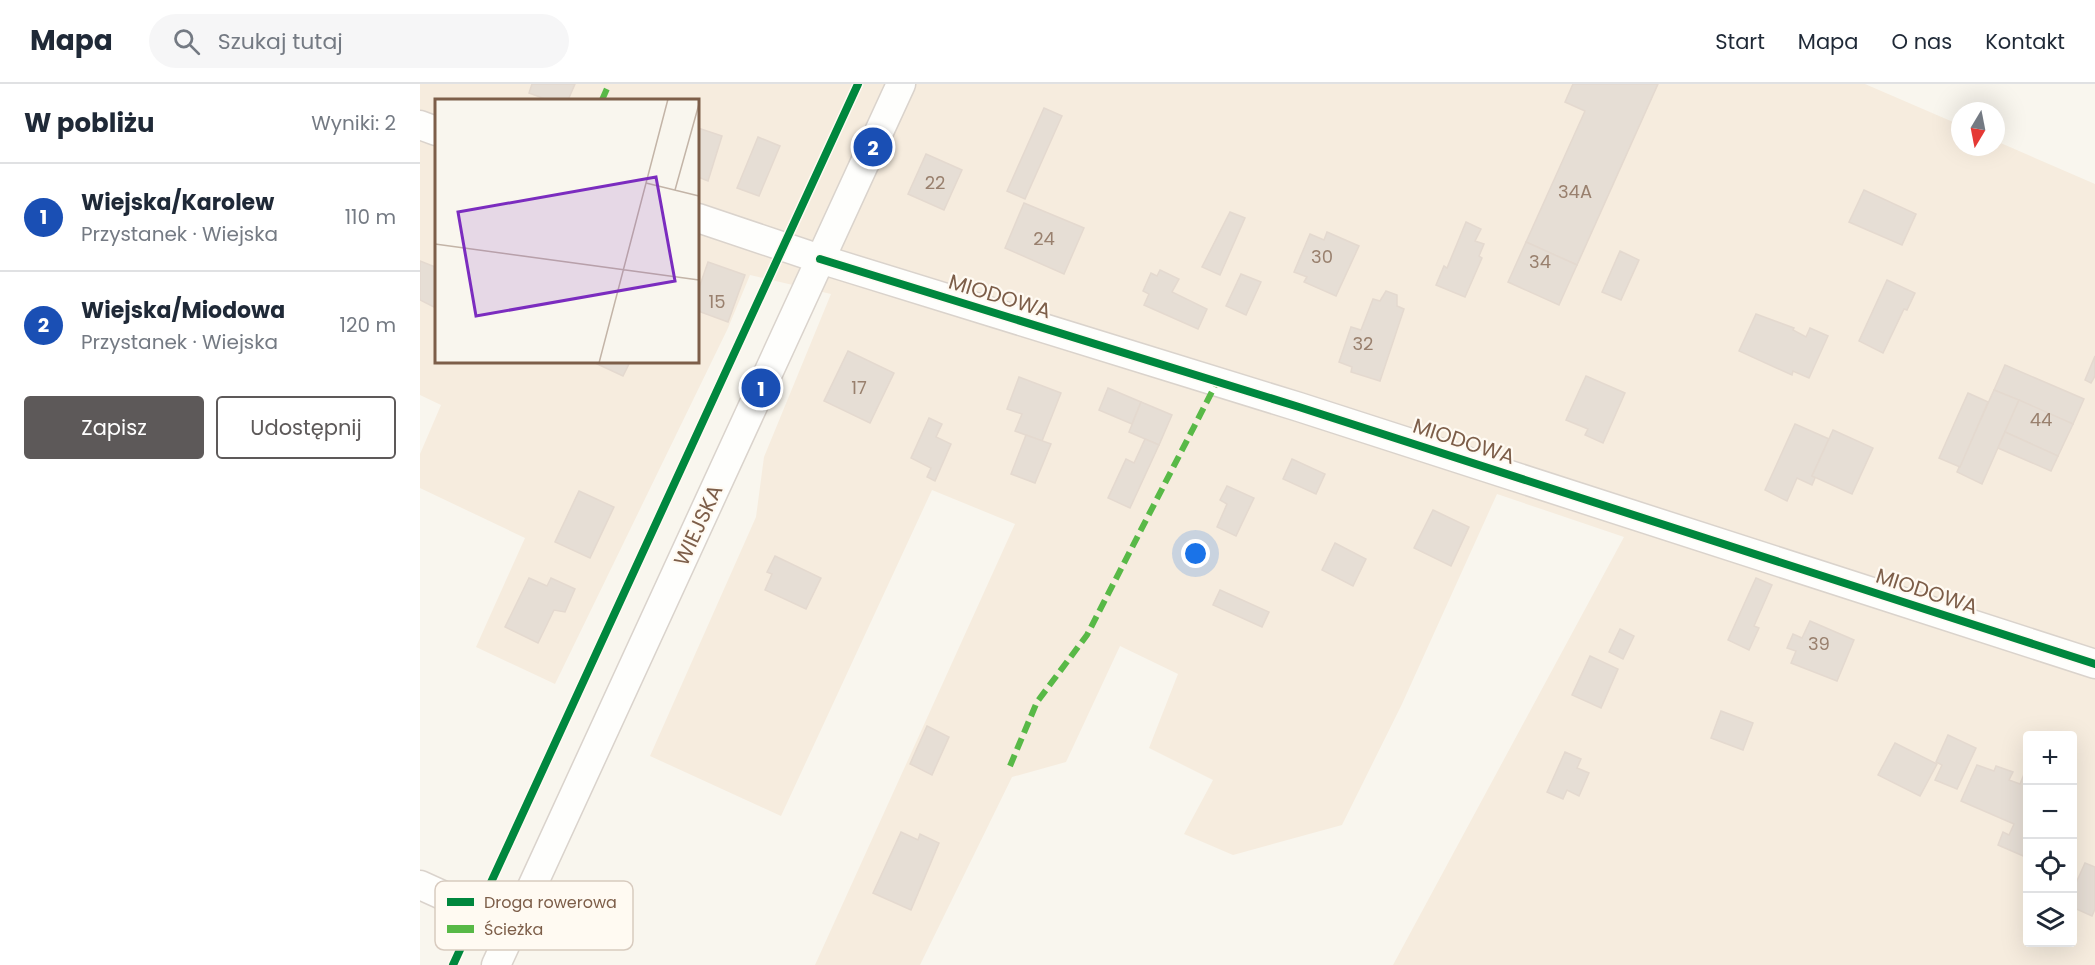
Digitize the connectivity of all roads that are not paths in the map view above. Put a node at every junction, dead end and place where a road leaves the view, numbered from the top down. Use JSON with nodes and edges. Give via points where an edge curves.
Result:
{"nodes":[{"id":1,"x":901,"y":84,"type":"edge"},
{"id":2,"x":420,"y":125,"type":"edge"},
{"id":3,"x":435,"y":131,"type":"edge"},
{"id":4,"x":699,"y":218,"type":"edge"},
{"id":5,"x":820,"y":259,"type":"junction"},
{"id":6,"x":2095,"y":664,"type":"edge"},
{"id":7,"x":534,"y":881,"type":"edge"},
{"id":8,"x":420,"y":885,"type":"edge"},
{"id":9,"x":435,"y":892,"type":"edge"},
{"id":10,"x":503,"y":950,"type":"edge"},
{"id":11,"x":496,"y":965,"type":"edge"}],
"edges":[{"from":1,"to":5,"type":"street","name":"WIEJSKA"},
{"from":2,"to":3,"type":"street"},
{"from":4,"to":5,"type":"street","name":"MIODOWA"},
{"from":5,"to":6,"type":"street","name":"MIODOWA","via":[[1299,407]]},
{"from":5,"to":7,"type":"street","name":"WIEJSKA"},
{"from":8,"to":9,"type":"street"},
{"from":10,"to":11,"type":"street","name":"WIEJSKA"}]}
